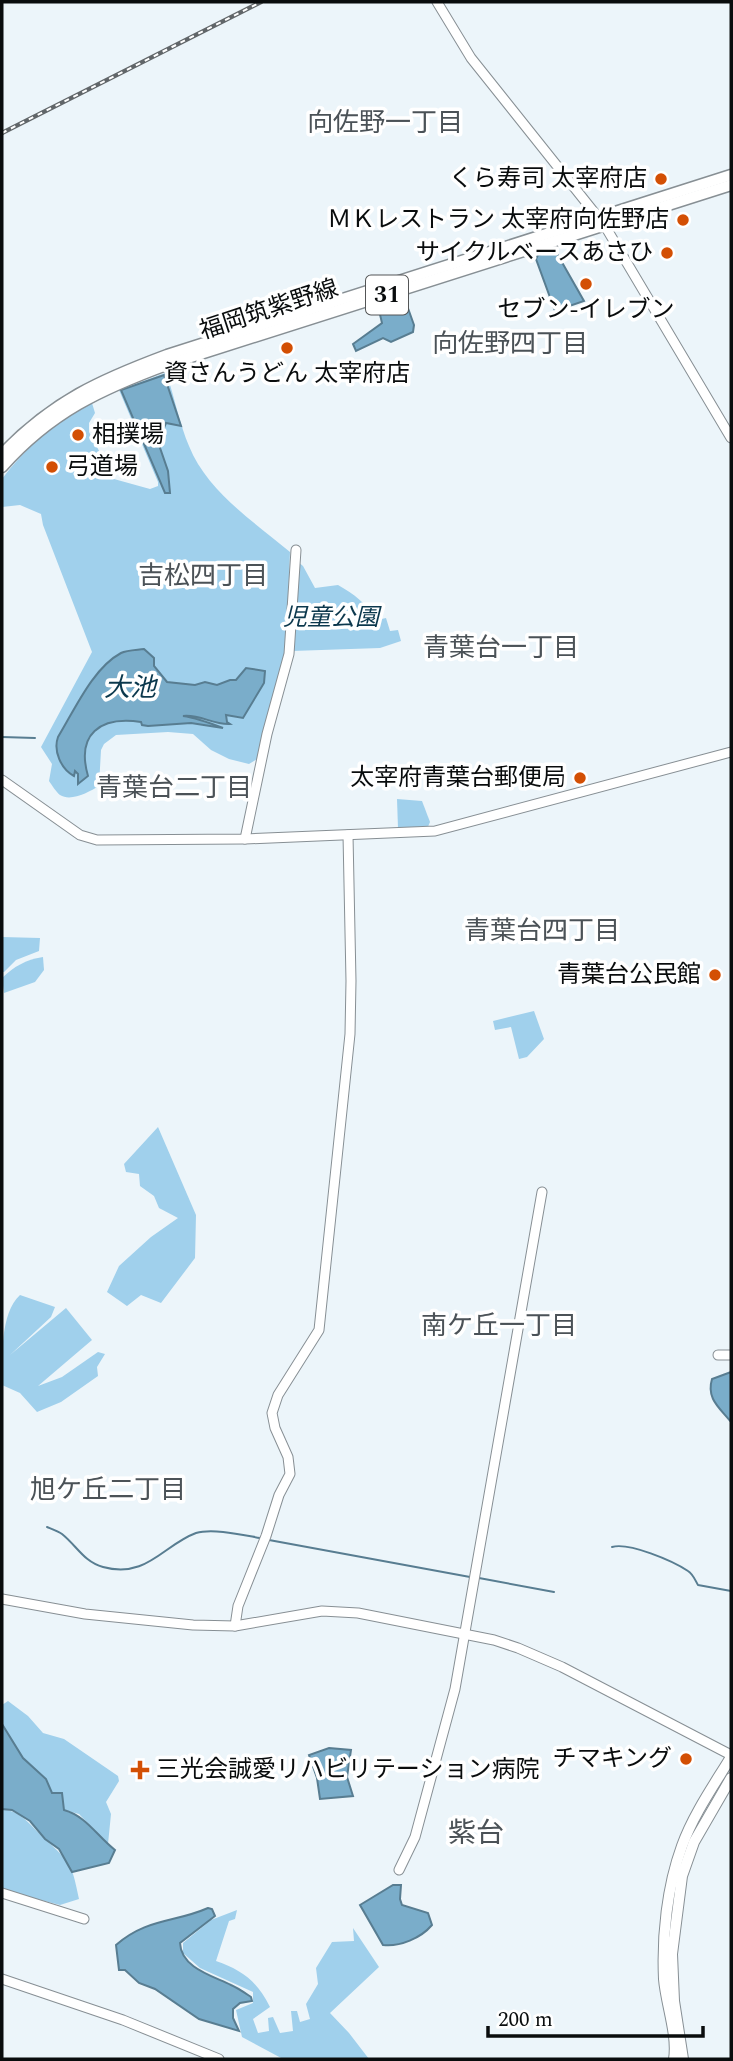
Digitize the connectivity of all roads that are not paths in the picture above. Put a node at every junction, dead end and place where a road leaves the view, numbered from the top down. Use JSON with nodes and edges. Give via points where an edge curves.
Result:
{"nodes":[{"id":1,"x":437,"y":2,"type":"edge"},
{"id":2,"x":731,"y":175,"type":"edge"},
{"id":3,"x":731,"y":185,"type":"edge"},
{"id":4,"x":601,"y":221,"type":"junction"},
{"id":5,"x":731,"y":438,"type":"edge"},
{"id":6,"x":2,"y":453,"type":"edge"},
{"id":7,"x":2,"y":467,"type":"edge"},
{"id":8,"x":296,"y":550,"type":"dead end"},
{"id":9,"x":731,"y":752,"type":"edge"},
{"id":10,"x":2,"y":780,"type":"edge"},
{"id":11,"x":348,"y":835,"type":"junction"},
{"id":12,"x":245,"y":839,"type":"junction"},
{"id":13,"x":542,"y":1192,"type":"dead end"},
{"id":14,"x":718,"y":1354,"type":"dead end"},
{"id":15,"x":731,"y":1355,"type":"edge"},
{"id":16,"x":2,"y":1599,"type":"edge"},
{"id":17,"x":235,"y":1626,"type":"junction"},
{"id":18,"x":466,"y":1634,"type":"junction"},
{"id":19,"x":731,"y":1756,"type":"edge"},
{"id":20,"x":731,"y":1778,"type":"edge"},
{"id":21,"x":399,"y":1870,"type":"dead end"},
{"id":22,"x":2,"y":1893,"type":"edge"},
{"id":23,"x":84,"y":1919,"type":"dead end"},
{"id":24,"x":2,"y":1979,"type":"edge"},
{"id":25,"x":219,"y":2059,"type":"edge"},
{"id":26,"x":674,"y":2059,"type":"edge"},
{"id":27,"x":683,"y":2059,"type":"edge"}],
"edges":[{"from":1,"to":4,"type":"street","via":[[471,58]]},
{"from":2,"to":4,"type":"main road","name":"福岡筑紫野線","number":"31"},
{"from":3,"to":4,"type":"main road","name":"福岡筑紫野線","number":"31"},
{"from":4,"to":5,"type":"street"},
{"from":4,"to":6,"type":"main road","name":"福岡筑紫野線","number":"31","via":[[110,376],[39,418]]},
{"from":4,"to":7,"type":"main road","name":"福岡筑紫野線","number":"31","via":[[113,384],[49,423]]},
{"from":8,"to":12,"type":"street","via":[[289,653]]},
{"from":9,"to":11,"type":"street","via":[[435,831]]},
{"from":10,"to":12,"type":"street","via":[[80,835],[97,840]]},
{"from":11,"to":12,"type":"street"},
{"from":11,"to":17,"type":"street","via":[[350,1034],[319,1330],[278,1395],[272,1413],[290,1474],[238,1606]]},
{"from":13,"to":18,"type":"street"},
{"from":14,"to":15,"type":"street"},
{"from":16,"to":17,"type":"street","via":[[85,1614]]},
{"from":17,"to":18,"type":"street","via":[[342,1611]]},
{"from":18,"to":19,"type":"street","via":[[540,1657]]},
{"from":18,"to":21,"type":"street","via":[[425,1803]]},
{"from":19,"to":26,"type":"main road","via":[[682,1844],[673,1873],[664,1956]]},
{"from":20,"to":27,"type":"main road","via":[[694,1842],[682,1876],[672,1954]]},
{"from":22,"to":23,"type":"street"},
{"from":24,"to":25,"type":"street"}]}
